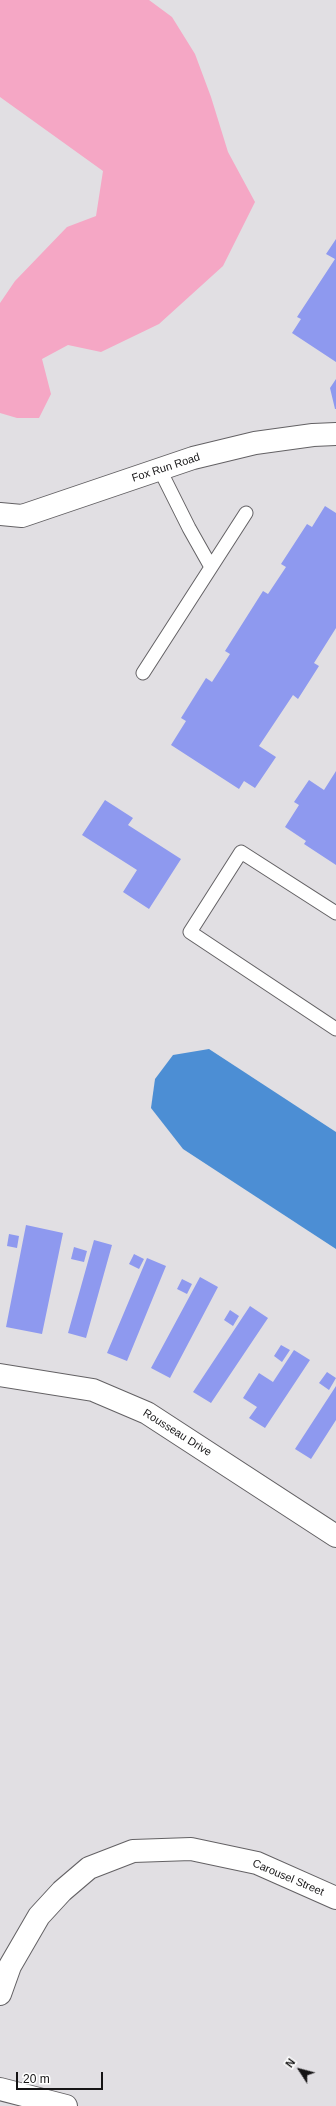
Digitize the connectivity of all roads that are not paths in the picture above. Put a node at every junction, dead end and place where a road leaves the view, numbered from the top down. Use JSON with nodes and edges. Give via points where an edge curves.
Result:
{"nodes":[{"id":1,"x":336,"y":434,"type":"edge"},
{"id":2,"x":160,"y":470,"type":"junction"},
{"id":3,"x":246,"y":513,"type":"dead end"},
{"id":4,"x":0,"y":514,"type":"edge"},
{"id":5,"x":211,"y":567,"type":"junction"},
{"id":6,"x":143,"y":672,"type":"dead end"},
{"id":7,"x":336,"y":912,"type":"edge"},
{"id":8,"x":336,"y":1029,"type":"edge"},
{"id":9,"x":0,"y":1375,"type":"edge"},
{"id":10,"x":336,"y":1536,"type":"edge"},
{"id":11,"x":336,"y":1898,"type":"edge"},
{"id":12,"x":0,"y":1994,"type":"edge"},
{"id":13,"x":0,"y":2089,"type":"edge"},
{"id":14,"x":66,"y":2106,"type":"edge"}],
"edges":[{"from":1,"to":2,"type":"street","name":"Fox Run Road","via":[[255,443],[194,458]]},
{"from":2,"to":4,"type":"street","name":"Fox Run Road","via":[[22,516]]},
{"from":2,"to":5,"type":"lane"},
{"from":3,"to":5,"type":"lane"},
{"from":5,"to":6,"type":"lane"},
{"from":7,"to":8,"type":"lane","via":[[241,852],[190,932]]},
{"from":9,"to":10,"type":"street","name":"Rousseau Drive","via":[[93,1390],[147,1413]]},
{"from":11,"to":12,"type":"street","name":"Carousel Street","via":[[257,1863],[191,1849],[132,1851],[89,1868],[62,1891],[39,1916],[10,1966]]},
{"from":13,"to":14,"type":"street"}]}
